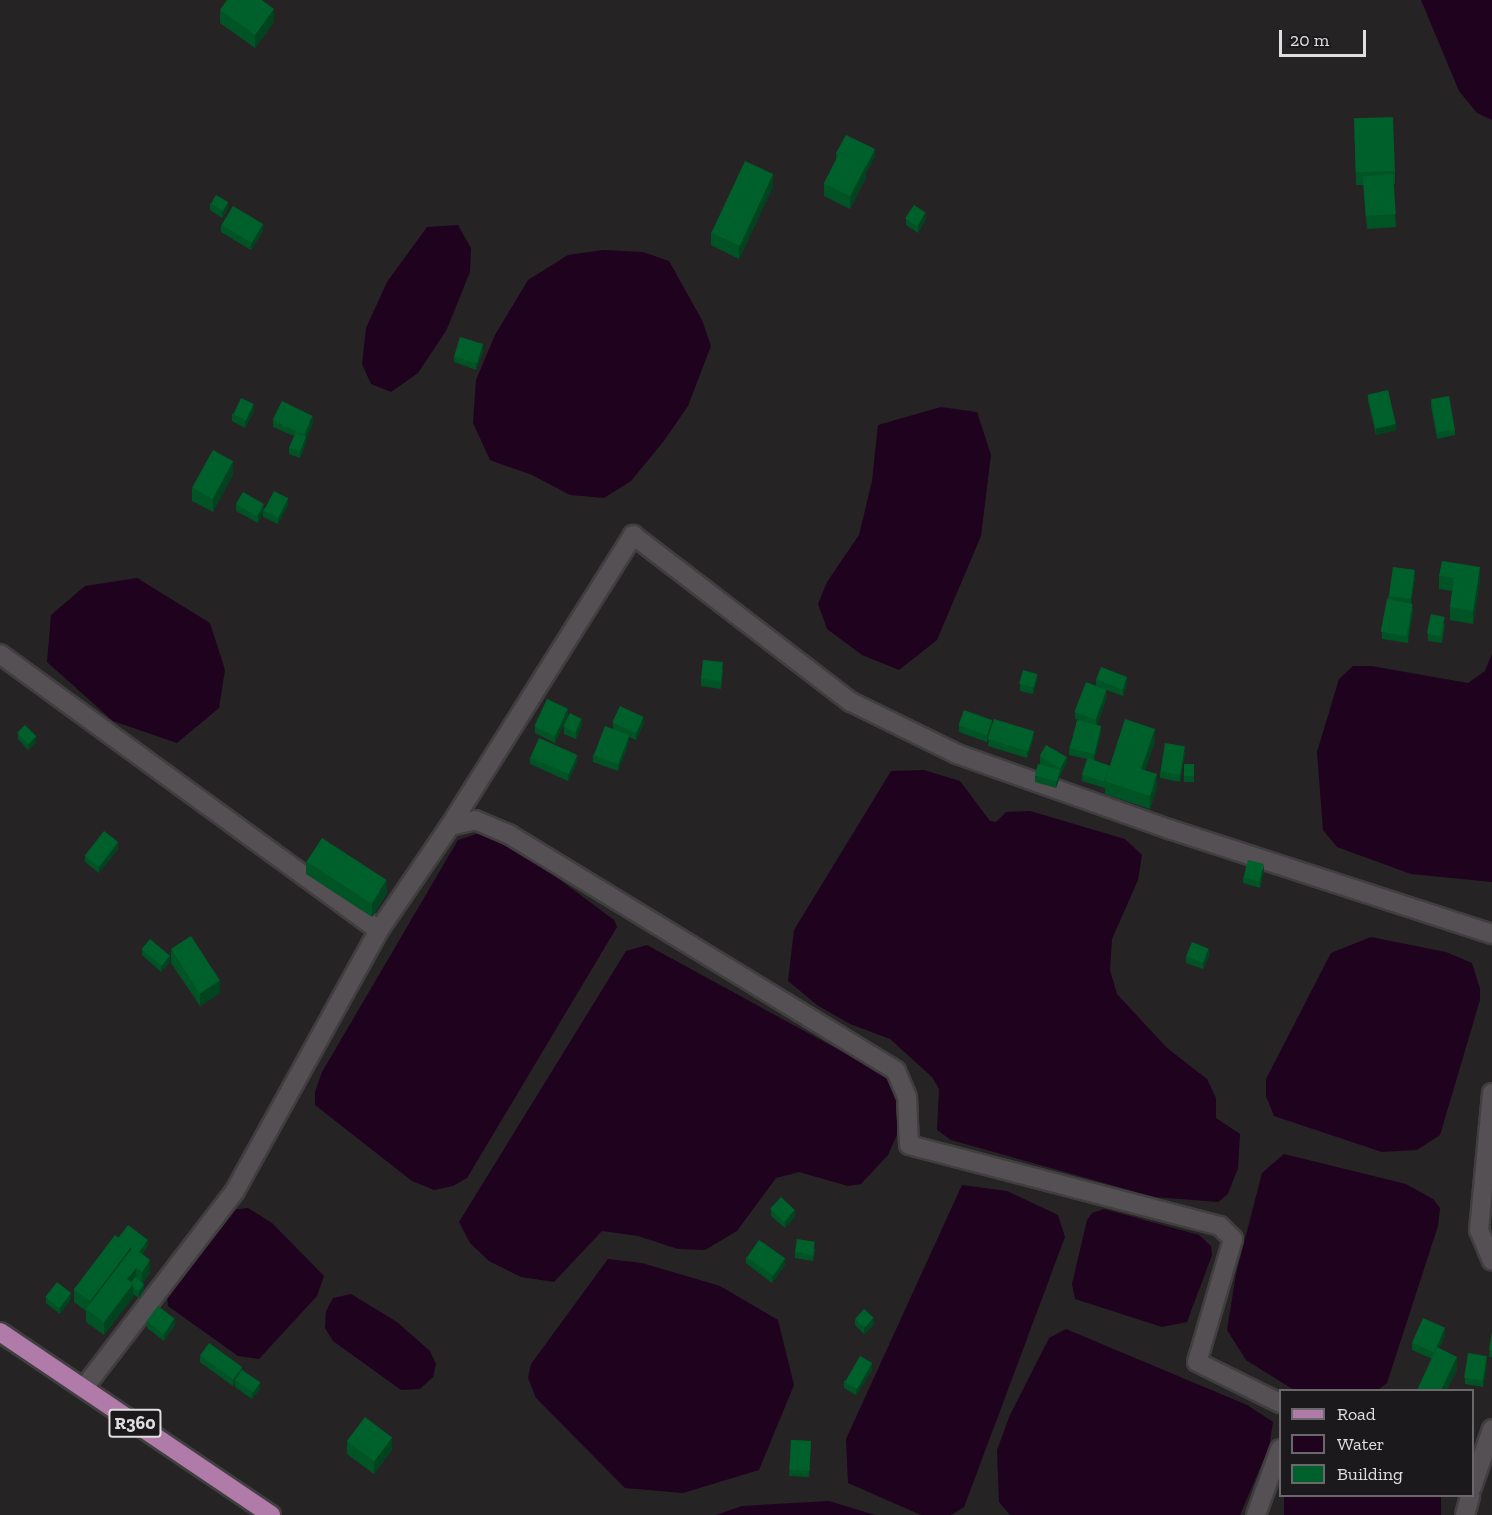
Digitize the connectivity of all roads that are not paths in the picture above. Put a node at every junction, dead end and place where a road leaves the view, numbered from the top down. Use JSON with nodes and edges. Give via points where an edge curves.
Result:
{"nodes":[{"id":1,"x":0,"y":654,"type":"edge"},
{"id":2,"x":450,"y":826,"type":"junction"},
{"id":3,"x":379,"y":930,"type":"junction"},
{"id":4,"x":1492,"y":934,"type":"edge"},
{"id":5,"x":1492,"y":1093,"type":"edge"},
{"id":6,"x":1492,"y":1260,"type":"edge"},
{"id":7,"x":0,"y":1332,"type":"edge"},
{"id":8,"x":84,"y":1388,"type":"junction"},
{"id":9,"x":1279,"y":1402,"type":"edge"},
{"id":10,"x":1492,"y":1429,"type":"edge"},
{"id":11,"x":1279,"y":1454,"type":"edge"},
{"id":12,"x":1474,"y":1483,"type":"edge"},
{"id":13,"x":1470,"y":1497,"type":"edge"},
{"id":14,"x":271,"y":1515,"type":"edge"},
{"id":15,"x":1256,"y":1515,"type":"edge"},
{"id":16,"x":1465,"y":1515,"type":"edge"}],
"edges":[{"from":1,"to":3,"type":"street"},
{"from":2,"to":3,"type":"street"},
{"from":2,"to":4,"type":"street","via":[[633,535],[851,702],[957,754],[1169,829]]},
{"from":2,"to":9,"type":"street","via":[[475,820],[510,835],[897,1071],[907,1097],[909,1145],[1220,1226],[1233,1239],[1197,1362]]},
{"from":3,"to":8,"type":"street","via":[[235,1191]]},
{"from":5,"to":6,"type":"street","via":[[1479,1230]]},
{"from":7,"to":8,"type":"main road","number":"R360"},
{"from":8,"to":14,"type":"main road","number":"R360"},
{"from":10,"to":12,"type":"street","via":[[1485,1440]]},
{"from":11,"to":15,"type":"street"},
{"from":13,"to":16,"type":"street"}]}
